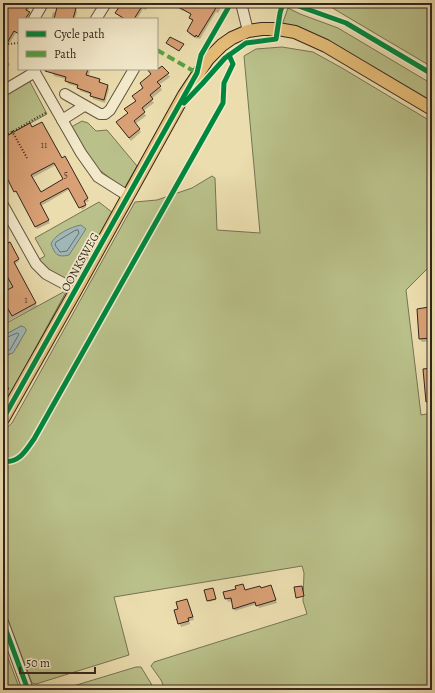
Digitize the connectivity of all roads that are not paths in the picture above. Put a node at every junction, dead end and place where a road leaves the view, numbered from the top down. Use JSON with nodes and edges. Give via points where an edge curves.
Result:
{"nodes":[{"id":1,"x":43,"y":3,"type":"edge"},
{"id":2,"x":106,"y":3,"type":"edge"},
{"id":3,"x":241,"y":3,"type":"edge"},
{"id":4,"x":35,"y":18,"type":"edge"},
{"id":5,"x":97,"y":18,"type":"edge"},
{"id":6,"x":248,"y":31,"type":"junction"},
{"id":7,"x":133,"y":70,"type":"edge"},
{"id":8,"x":34,"y":71,"type":"edge"},
{"id":9,"x":3,"y":91,"type":"edge"},
{"id":10,"x":65,"y":94,"type":"dead end"},
{"id":11,"x":84,"y":106,"type":"junction"},
{"id":12,"x":432,"y":109,"type":"edge"},
{"id":13,"x":62,"y":120,"type":"junction"},
{"id":14,"x":128,"y":196,"type":"junction"},
{"id":15,"x":3,"y":205,"type":"edge"},
{"id":16,"x":76,"y":290,"type":"junction"},
{"id":17,"x":3,"y":419,"type":"edge"},
{"id":18,"x":3,"y":622,"type":"edge"},
{"id":19,"x":28,"y":690,"type":"edge"}],
"edges":[{"from":1,"to":4,"type":"street"},
{"from":2,"to":5,"type":"street"},
{"from":3,"to":6,"type":"street"},
{"from":6,"to":12,"type":"main road","name":"OONKSWEG","via":[[278,29],[313,39]]},
{"from":6,"to":14,"type":"main road","name":"OONKSWEG","via":[[232,38],[208,59]]},
{"from":7,"to":11,"type":"street","via":[[110,110],[105,114]]},
{"from":8,"to":9,"type":"street"},
{"from":8,"to":13,"type":"street"},
{"from":10,"to":11,"type":"street"},
{"from":11,"to":13,"type":"street"},
{"from":13,"to":14,"type":"street","via":[[98,177]]},
{"from":14,"to":16,"type":"main road","name":"OONKSWEG"},
{"from":15,"to":16,"type":"street","via":[[36,264],[46,274]]},
{"from":16,"to":17,"type":"main road","name":"OONKSWEG"},
{"from":18,"to":19,"type":"street"}]}
